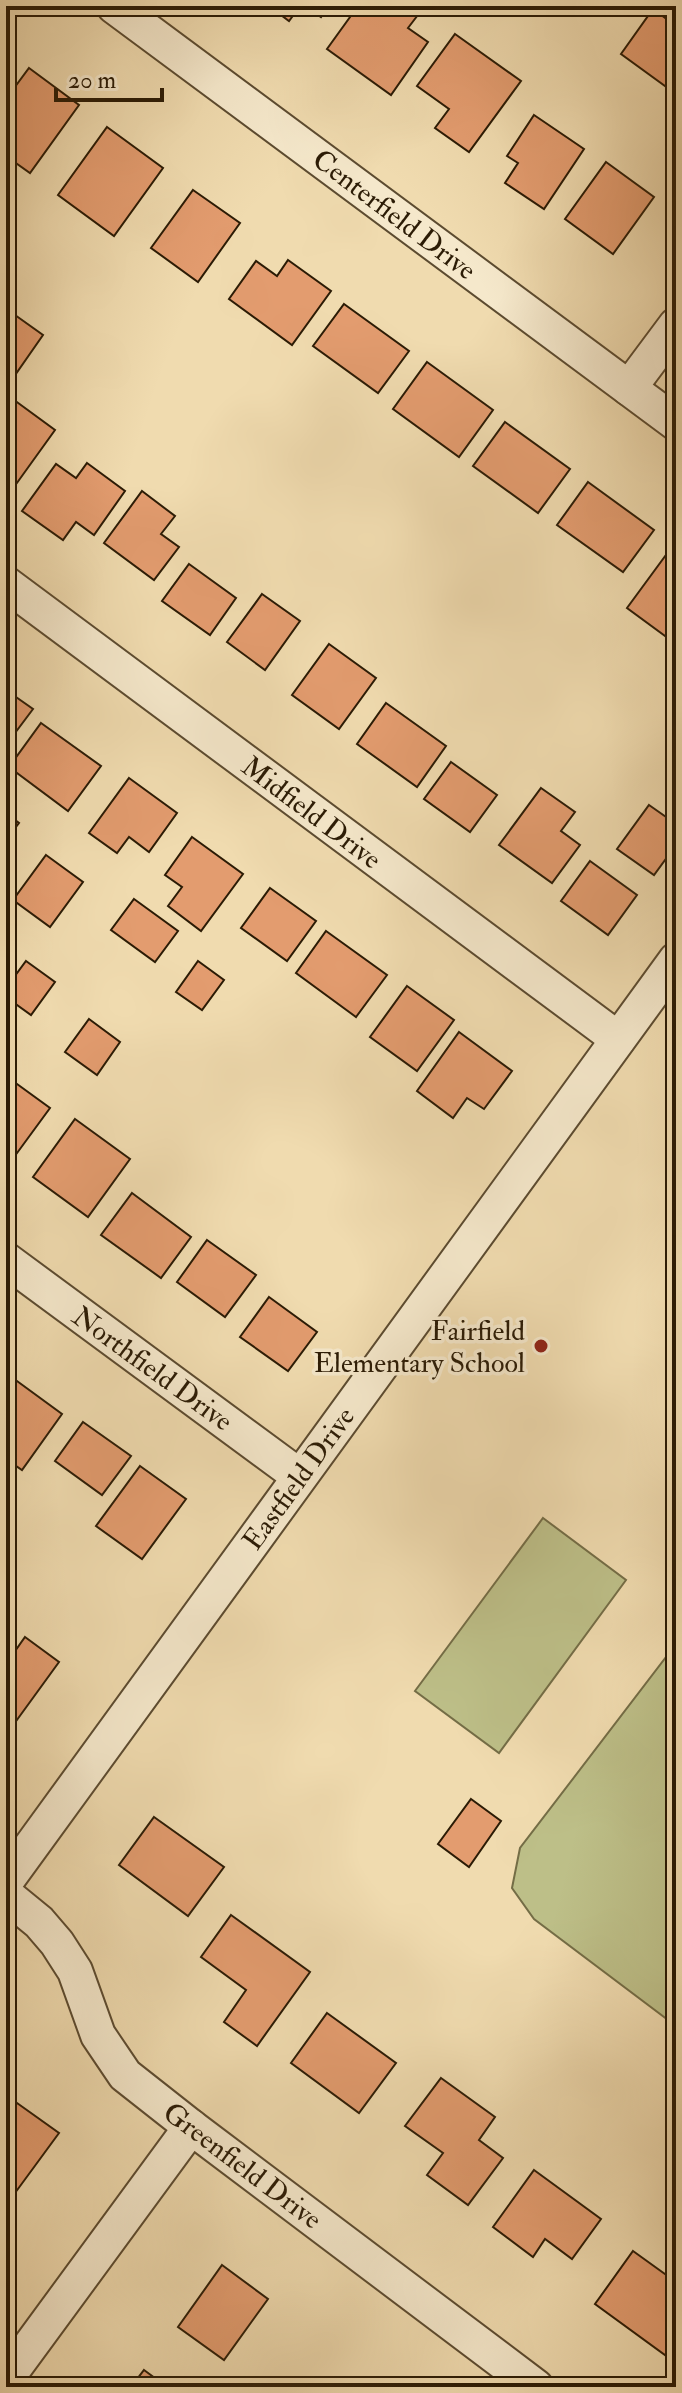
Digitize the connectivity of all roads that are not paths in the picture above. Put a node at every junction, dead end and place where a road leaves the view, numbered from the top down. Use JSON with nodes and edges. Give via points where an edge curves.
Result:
{"nodes":[{"id":1,"x":114,"y":6,"type":"edge"},
{"id":2,"x":676,"y":325,"type":"edge"},
{"id":3,"x":629,"y":388,"type":"junction"},
{"id":4,"x":676,"y":423,"type":"edge"},
{"id":5,"x":6,"y":584,"type":"edge"},
{"id":6,"x":676,"y":960,"type":"edge"},
{"id":7,"x":618,"y":1039,"type":"junction"},
{"id":8,"x":6,"y":1260,"type":"edge"},
{"id":9,"x":299,"y":1476,"type":"junction"},
{"id":10,"x":6,"y":1881,"type":"edge"},
{"id":11,"x":6,"y":1895,"type":"edge"},
{"id":12,"x":191,"y":2127,"type":"junction"},
{"id":13,"x":6,"y":2379,"type":"edge"},
{"id":14,"x":536,"y":2387,"type":"edge"}],
"edges":[{"from":1,"to":3,"type":"street","name":"Centerfield Drive"},
{"from":2,"to":3,"type":"street"},
{"from":3,"to":4,"type":"street","name":"Centerfield Drive"},
{"from":5,"to":7,"type":"street","name":"Midfield Drive"},
{"from":6,"to":7,"type":"street","name":"Eastfield Drive"},
{"from":7,"to":9,"type":"street","name":"Eastfield Drive"},
{"from":8,"to":9,"type":"street","name":"Northfield Drive"},
{"from":9,"to":10,"type":"street","name":"Eastfield Drive"},
{"from":11,"to":12,"type":"street","name":"Greenfield Drive","via":[[57,1943],[75,1971],[98,2035],[125,2075]]},
{"from":12,"to":13,"type":"street"},
{"from":12,"to":14,"type":"street","name":"Greenfield Drive"}]}
